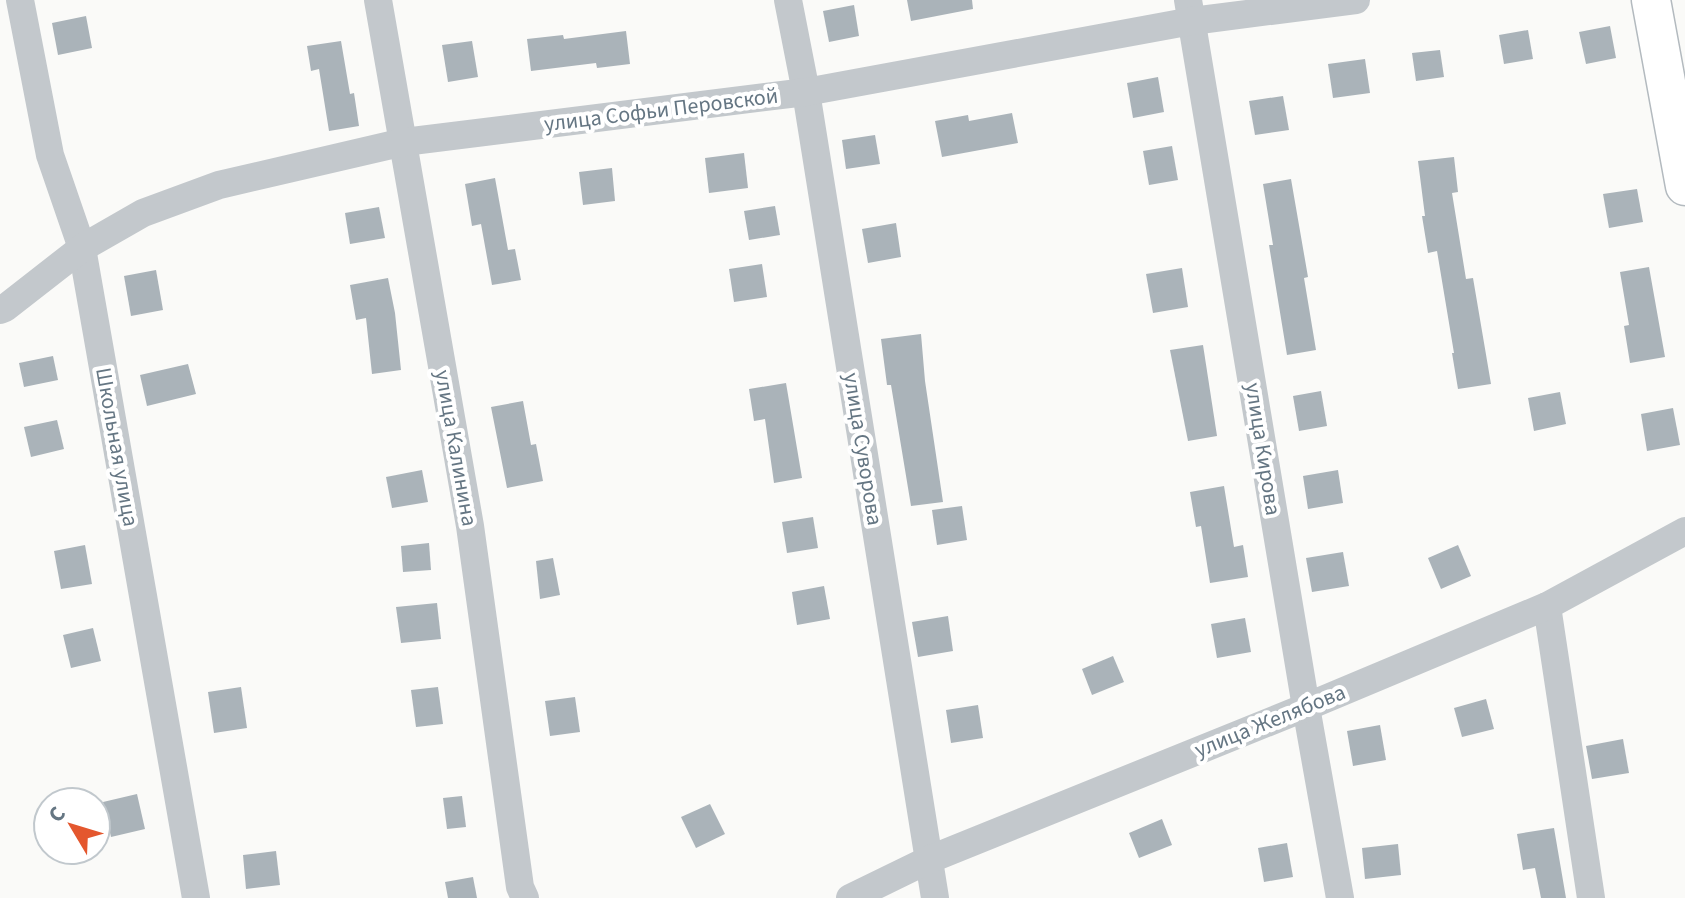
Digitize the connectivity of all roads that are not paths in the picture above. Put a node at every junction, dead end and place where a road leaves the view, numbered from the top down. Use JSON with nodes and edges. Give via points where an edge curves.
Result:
{"nodes":[{"id":1,"x":20,"y":0,"type":"edge"},
{"id":2,"x":378,"y":0,"type":"edge"},
{"id":3,"x":788,"y":0,"type":"edge"},
{"id":4,"x":1356,"y":0,"type":"edge"},
{"id":5,"x":1651,"y":0,"type":"edge"},
{"id":6,"x":1190,"y":11,"type":"edge"},
{"id":7,"x":806,"y":92,"type":"junction"},
{"id":8,"x":404,"y":142,"type":"junction"},
{"id":9,"x":1685,"y":186,"type":"edge"},
{"id":10,"x":82,"y":248,"type":"junction"},
{"id":11,"x":0,"y":310,"type":"edge"},
{"id":12,"x":1685,"y":531,"type":"edge"},
{"id":13,"x":1547,"y":606,"type":"junction"},
{"id":14,"x":1306,"y":707,"type":"junction"},
{"id":15,"x":928,"y":860,"type":"junction"},
{"id":16,"x":196,"y":898,"type":"edge"},
{"id":17,"x":525,"y":898,"type":"edge"},
{"id":18,"x":850,"y":898,"type":"edge"},
{"id":19,"x":935,"y":898,"type":"edge"},
{"id":20,"x":1340,"y":898,"type":"edge"},
{"id":21,"x":1591,"y":898,"type":"edge"}],
"edges":[{"from":1,"to":10,"type":"street","name":"Школьная улица","via":[[50,155]]},
{"from":2,"to":8,"type":"street","name":"улица Калинина"},
{"from":3,"to":7,"type":"street","name":"улица Суворова"},
{"from":4,"to":6,"type":"street","name":"улица Софьи Перовской"},
{"from":5,"to":9,"type":"street"},
{"from":6,"to":7,"type":"street","name":"улица Софьи Перовской"},
{"from":6,"to":14,"type":"street","name":"улица Кирова"},
{"from":7,"to":8,"type":"street","name":"улица Софьи Перовской"},
{"from":7,"to":15,"type":"street","name":"улица Суворова"},
{"from":8,"to":10,"type":"street","name":"улица Софьи Перовской","via":[[219,185],[143,213]]},
{"from":8,"to":17,"type":"street","name":"улица Калинина","via":[[470,526]]},
{"from":10,"to":11,"type":"street","name":"улица Софьи Перовской"},
{"from":10,"to":16,"type":"street","name":"Школьная улица"},
{"from":12,"to":13,"type":"street","name":"улица Желябова"},
{"from":13,"to":14,"type":"street","name":"улица Желябова"},
{"from":13,"to":21,"type":"street"},
{"from":14,"to":15,"type":"street","name":"улица Желябова"},
{"from":14,"to":20,"type":"street","name":"улица Кирова"},
{"from":15,"to":18,"type":"street","name":"улица Желябова"},
{"from":15,"to":19,"type":"street","name":"улица Суворова"}]}
